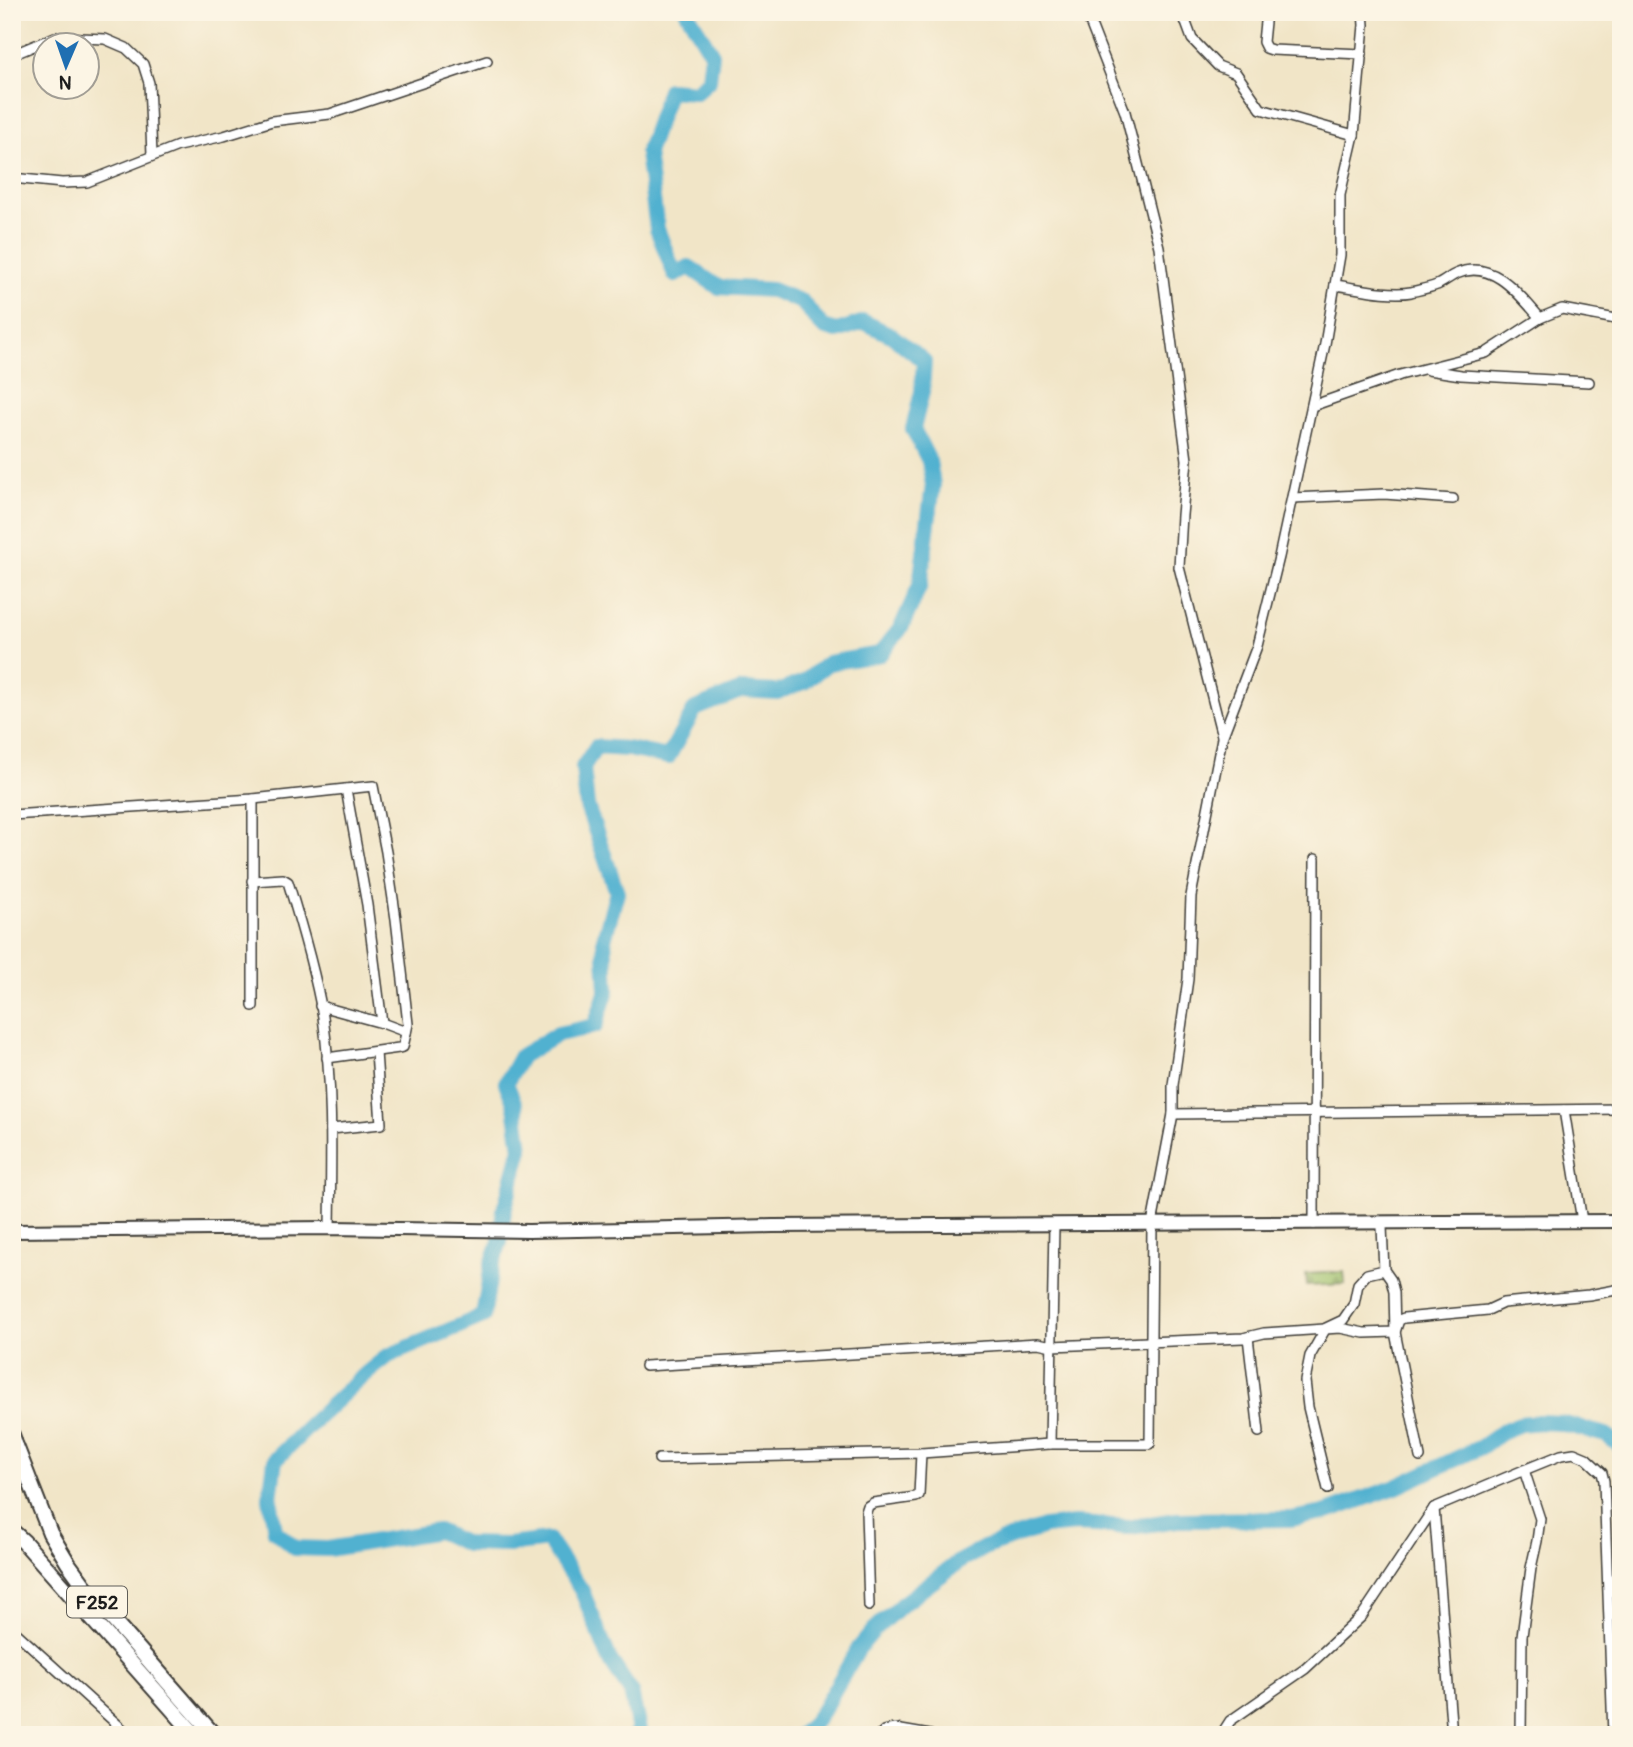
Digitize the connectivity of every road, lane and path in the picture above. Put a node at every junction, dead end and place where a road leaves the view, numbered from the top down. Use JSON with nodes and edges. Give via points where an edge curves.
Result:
{"nodes":[{"id":1,"x":1086,"y":12,"type":"edge"},
{"id":2,"x":1182,"y":12,"type":"edge"},
{"id":3,"x":1266,"y":12,"type":"edge"},
{"id":4,"x":1363,"y":12,"type":"edge"},
{"id":5,"x":1362,"y":54,"type":"junction"},
{"id":6,"x":12,"y":55,"type":"edge"},
{"id":7,"x":487,"y":61,"type":"dead end"},
{"id":8,"x":1354,"y":135,"type":"junction"},
{"id":9,"x":152,"y":155,"type":"junction"},
{"id":10,"x":12,"y":178,"type":"edge"},
{"id":11,"x":1335,"y":285,"type":"junction"},
{"id":12,"x":1540,"y":318,"type":"junction"},
{"id":13,"x":1621,"y":320,"type":"edge"},
{"id":14,"x":1422,"y":369,"type":"junction"},
{"id":15,"x":1589,"y":382,"type":"dead end"},
{"id":16,"x":1312,"y":406,"type":"junction"},
{"id":17,"x":1292,"y":499,"type":"junction"},
{"id":18,"x":1453,"y":499,"type":"dead end"},
{"id":19,"x":1222,"y":738,"type":"junction"},
{"id":20,"x":346,"y":789,"type":"junction"},
{"id":21,"x":253,"y":799,"type":"junction"},
{"id":22,"x":12,"y":815,"type":"edge"},
{"id":23,"x":1315,"y":859,"type":"dead end"},
{"id":24,"x":252,"y":881,"type":"junction"},
{"id":25,"x":253,"y":1006,"type":"dead end"},
{"id":26,"x":320,"y":1006,"type":"junction"},
{"id":27,"x":382,"y":1023,"type":"junction"},
{"id":28,"x":406,"y":1032,"type":"junction"},
{"id":29,"x":376,"y":1052,"type":"junction"},
{"id":30,"x":327,"y":1058,"type":"junction"},
{"id":31,"x":1621,"y":1109,"type":"edge"},
{"id":32,"x":1564,"y":1110,"type":"junction"},
{"id":33,"x":1313,"y":1113,"type":"junction"},
{"id":34,"x":1173,"y":1114,"type":"junction"},
{"id":35,"x":331,"y":1129,"type":"junction"},
{"id":36,"x":1582,"y":1221,"type":"junction"},
{"id":37,"x":1621,"y":1221,"type":"edge"},
{"id":38,"x":1153,"y":1224,"type":"junction"},
{"id":39,"x":1314,"y":1224,"type":"junction"},
{"id":40,"x":1054,"y":1225,"type":"junction"},
{"id":41,"x":1382,"y":1227,"type":"dead end"},
{"id":42,"x":330,"y":1228,"type":"junction"},
{"id":43,"x":12,"y":1231,"type":"edge"},
{"id":44,"x":1384,"y":1270,"type":"junction"},
{"id":45,"x":1621,"y":1289,"type":"edge"},
{"id":46,"x":1326,"y":1328,"type":"junction"},
{"id":47,"x":1395,"y":1332,"type":"junction"},
{"id":48,"x":1248,"y":1337,"type":"junction"},
{"id":49,"x":1152,"y":1343,"type":"junction"},
{"id":50,"x":1052,"y":1346,"type":"junction"},
{"id":51,"x":645,"y":1367,"type":"dead end"},
{"id":52,"x":1259,"y":1433,"type":"dead end"},
{"id":53,"x":14,"y":1440,"type":"edge"},
{"id":54,"x":1050,"y":1444,"type":"junction"},
{"id":55,"x":921,"y":1453,"type":"junction"},
{"id":56,"x":1420,"y":1457,"type":"dead end"},
{"id":57,"x":659,"y":1459,"type":"dead end"},
{"id":58,"x":1524,"y":1470,"type":"junction"},
{"id":59,"x":12,"y":1472,"type":"edge"},
{"id":60,"x":1328,"y":1489,"type":"dead end"},
{"id":61,"x":1434,"y":1508,"type":"junction"},
{"id":62,"x":12,"y":1531,"type":"edge"},
{"id":63,"x":869,"y":1606,"type":"dead end"},
{"id":64,"x":12,"y":1629,"type":"edge"},
{"id":65,"x":129,"y":1735,"type":"edge"},
{"id":66,"x":195,"y":1735,"type":"edge"},
{"id":67,"x":214,"y":1735,"type":"edge"},
{"id":68,"x":880,"y":1735,"type":"edge"},
{"id":69,"x":930,"y":1735,"type":"edge"},
{"id":70,"x":1221,"y":1735,"type":"edge"},
{"id":71,"x":1451,"y":1735,"type":"edge"},
{"id":72,"x":1521,"y":1735,"type":"edge"},
{"id":73,"x":1613,"y":1735,"type":"edge"}],
"edges":[{"from":1,"to":19,"type":"street","via":[[1125,112],[1159,247],[1187,460],[1179,567]]},
{"from":2,"to":8,"type":"street","via":[[1192,39],[1218,66],[1236,73],[1261,109]]},
{"from":3,"to":5,"type":"street","via":[[1266,48]]},
{"from":4,"to":5,"type":"street"},
{"from":5,"to":8,"type":"street"},
{"from":6,"to":9,"type":"street","via":[[55,37],[105,39],[125,48],[143,64],[149,83]]},
{"from":7,"to":9,"type":"street","via":[[330,114],[272,121]]},
{"from":8,"to":11,"type":"street","via":[[1340,195]]},
{"from":9,"to":10,"type":"street","via":[[87,182]]},
{"from":11,"to":12,"type":"street","via":[[1408,293],[1472,269],[1510,285]]},
{"from":11,"to":16,"type":"street"},
{"from":12,"to":13,"type":"street","via":[[1562,309]]},
{"from":12,"to":14,"type":"street","via":[[1486,353]]},
{"from":14,"to":15,"type":"street"},
{"from":14,"to":16,"type":"street"},
{"from":16,"to":17,"type":"street"},
{"from":17,"to":18,"type":"street","via":[[1384,494]]},
{"from":17,"to":19,"type":"street","via":[[1257,646]]},
{"from":19,"to":34,"type":"street","via":[[1191,896],[1188,979]]},
{"from":20,"to":21,"type":"street"},
{"from":20,"to":27,"type":"street"},
{"from":20,"to":28,"type":"street","via":[[374,788],[396,919]]},
{"from":21,"to":22,"type":"street"},
{"from":21,"to":24,"type":"street"},
{"from":23,"to":33,"type":"street"},
{"from":24,"to":25,"type":"street"},
{"from":24,"to":26,"type":"street","via":[[283,878],[288,882]]},
{"from":26,"to":27,"type":"street"},
{"from":26,"to":30,"type":"street"},
{"from":27,"to":28,"type":"street"},
{"from":28,"to":29,"type":"street","via":[[403,1047]]},
{"from":29,"to":30,"type":"street"},
{"from":29,"to":35,"type":"street","via":[[381,1124]]},
{"from":30,"to":35,"type":"street"},
{"from":31,"to":32,"type":"street"},
{"from":32,"to":33,"type":"street"},
{"from":32,"to":36,"type":"street"},
{"from":33,"to":34,"type":"street"},
{"from":33,"to":39,"type":"street"},
{"from":34,"to":38,"type":"street"},
{"from":35,"to":42,"type":"street"},
{"from":36,"to":37,"type":"street"},
{"from":36,"to":39,"type":"street"},
{"from":38,"to":39,"type":"street"},
{"from":38,"to":40,"type":"street"},
{"from":38,"to":49,"type":"street"},
{"from":40,"to":42,"type":"street","via":[[529,1231]]},
{"from":40,"to":50,"type":"street"},
{"from":41,"to":44,"type":"street"},
{"from":42,"to":43,"type":"street"},
{"from":44,"to":46,"type":"street","via":[[1367,1274],[1342,1320]]},
{"from":44,"to":47,"type":"street","via":[[1394,1292]]},
{"from":45,"to":47,"type":"street","via":[[1404,1318]]},
{"from":46,"to":47,"type":"street"},
{"from":46,"to":48,"type":"street"},
{"from":46,"to":60,"type":"street","via":[[1310,1356],[1306,1381]]},
{"from":47,"to":56,"type":"street"},
{"from":48,"to":49,"type":"street"},
{"from":48,"to":52,"type":"street"},
{"from":49,"to":50,"type":"street"},
{"from":49,"to":54,"type":"street","via":[[1150,1444]]},
{"from":50,"to":51,"type":"street","via":[[1038,1343]]},
{"from":50,"to":54,"type":"street"},
{"from":53,"to":59,"type":"main road","number":"F252","via":[[16,1465]]},
{"from":53,"to":67,"type":"main road","number":"F252","via":[[50,1533],[68,1563]]},
{"from":54,"to":55,"type":"street"},
{"from":55,"to":57,"type":"street"},
{"from":55,"to":63,"type":"street","via":[[919,1495],[873,1503],[866,1511]]},
{"from":58,"to":61,"type":"street"},
{"from":58,"to":72,"type":"street","via":[[1540,1519],[1522,1636]]},
{"from":58,"to":73,"type":"street","via":[[1574,1453],[1602,1473]]},
{"from":61,"to":70,"type":"street","via":[[1362,1616],[1305,1669],[1230,1721]]},
{"from":61,"to":71,"type":"street"},
{"from":62,"to":66,"type":"main road","number":"F252"},
{"from":64,"to":65,"type":"street"},
{"from":68,"to":69,"type":"street","via":[[895,1730]]}]}
